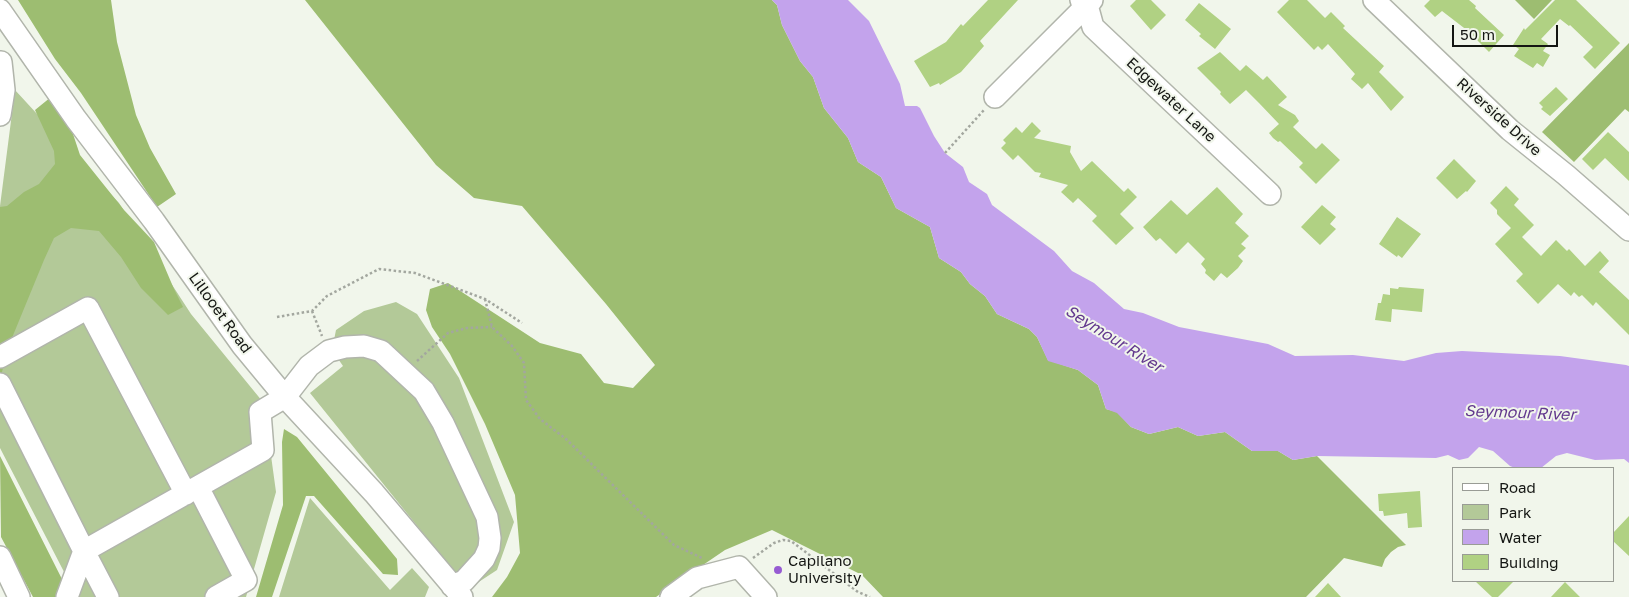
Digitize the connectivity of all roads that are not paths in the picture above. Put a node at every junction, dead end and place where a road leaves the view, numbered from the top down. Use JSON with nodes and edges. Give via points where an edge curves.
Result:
{"nodes":[{"id":1,"x":1374,"y":0,"type":"edge"},
{"id":2,"x":1087,"y":2,"type":"edge"},
{"id":3,"x":0,"y":10,"type":"edge"},
{"id":4,"x":1,"y":62,"type":"edge"},
{"id":5,"x":995,"y":97,"type":"road end"},
{"id":6,"x":0,"y":115,"type":"edge"},
{"id":7,"x":1270,"y":194,"type":"dead end"},
{"id":8,"x":1629,"y":230,"type":"edge"},
{"id":9,"x":0,"y":357,"type":"edge"},
{"id":10,"x":0,"y":384,"type":"edge"},
{"id":11,"x":285,"y":398,"type":"junction"},
{"id":12,"x":192,"y":490,"type":"junction"},
{"id":13,"x":84,"y":551,"type":"junction"},
{"id":14,"x":0,"y":557,"type":"edge"},
{"id":15,"x":457,"y":592,"type":"edge"},
{"id":16,"x":19,"y":597,"type":"edge"},
{"id":17,"x":67,"y":597,"type":"edge"},
{"id":18,"x":108,"y":597,"type":"edge"},
{"id":19,"x":216,"y":597,"type":"edge"},
{"id":20,"x":672,"y":597,"type":"edge"},
{"id":21,"x":766,"y":597,"type":"edge"}],
"edges":[{"from":1,"to":8,"type":"street","name":"Riverside Drive","via":[[1510,130]]},
{"from":2,"to":5,"type":"street"},
{"from":2,"to":7,"type":"street","name":"Edgewater Lane","via":[[1093,27]]},
{"from":3,"to":11,"type":"street","name":"Lillooet Road","via":[[242,345]]},
{"from":4,"to":6,"type":"street","via":[[4,90]]},
{"from":9,"to":12,"type":"street","via":[[88,308]]},
{"from":10,"to":13,"type":"street"},
{"from":11,"to":12,"type":"street","via":[[260,412],[263,450]]},
{"from":11,"to":15,"type":"street","name":"Lillooet Road","via":[[374,494]]},
{"from":11,"to":15,"type":"street","via":[[309,366],[329,352],[364,346],[381,351],[424,391],[443,423],[490,526],[489,548],[484,559]]},
{"from":12,"to":13,"type":"street"},
{"from":12,"to":19,"type":"street","via":[[246,580]]},
{"from":13,"to":17,"type":"street"},
{"from":13,"to":18,"type":"street"},
{"from":14,"to":16,"type":"street"},
{"from":20,"to":21,"type":"street","via":[[697,578],[729,570]]}]}
